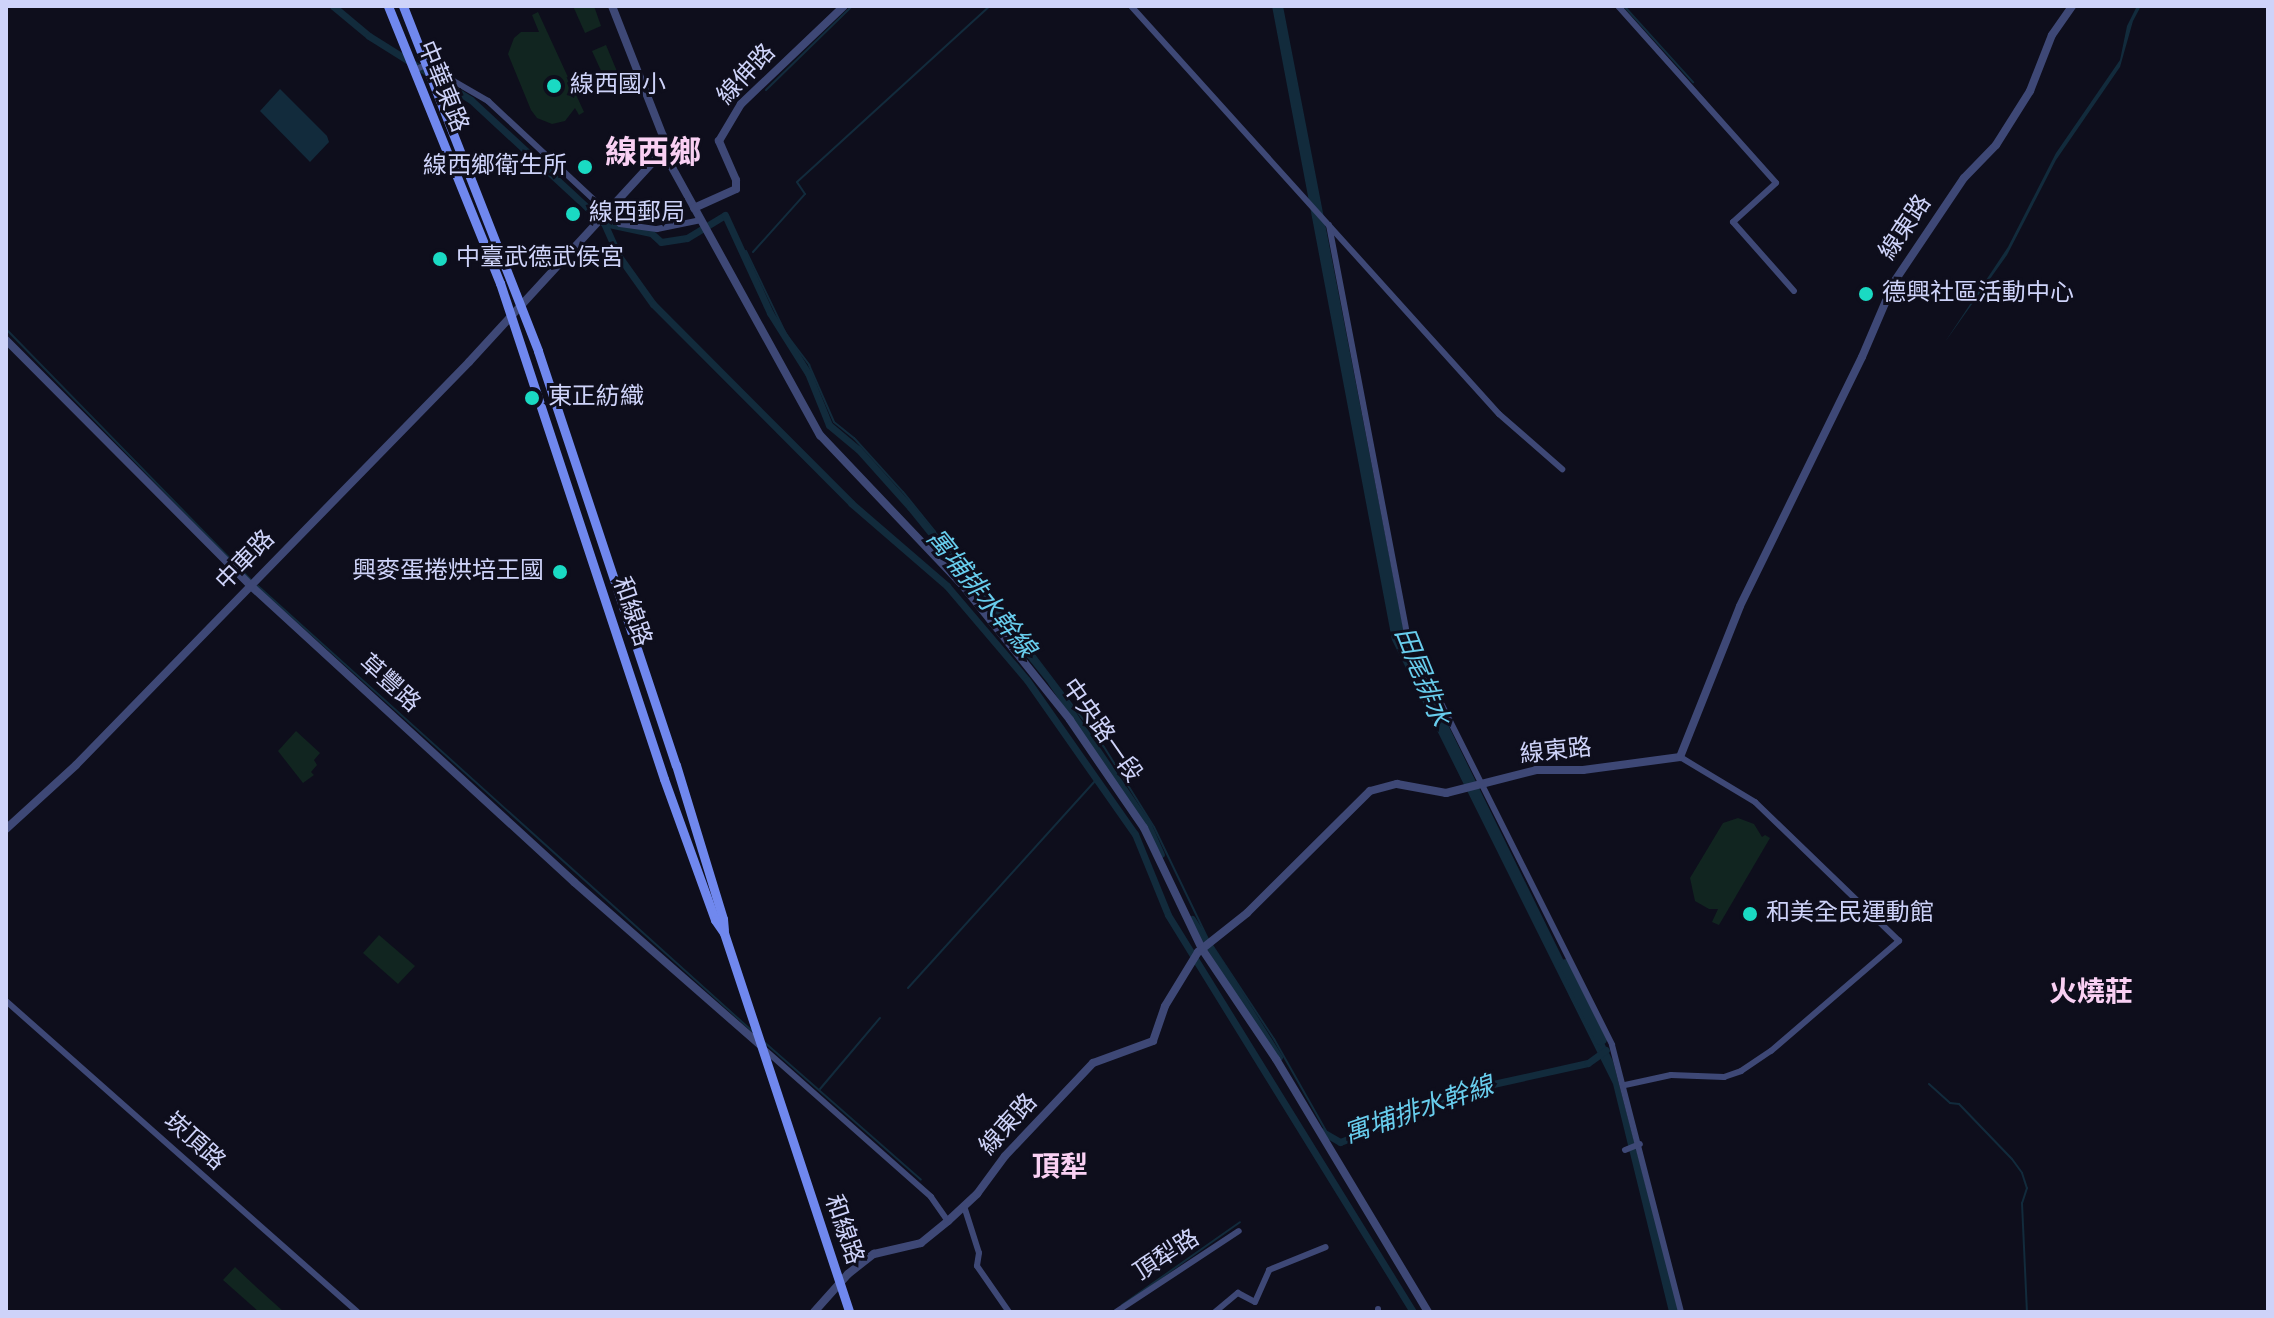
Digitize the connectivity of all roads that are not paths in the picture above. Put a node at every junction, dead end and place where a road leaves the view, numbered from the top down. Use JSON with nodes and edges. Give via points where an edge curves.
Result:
{"nodes":[{"id":1,"x":388,"y":6,"type":"edge"},
{"id":2,"x":403,"y":6,"type":"edge"},
{"id":3,"x":612,"y":6,"type":"edge"},
{"id":4,"x":844,"y":6,"type":"edge"},
{"id":5,"x":1131,"y":6,"type":"edge"},
{"id":6,"x":1618,"y":6,"type":"edge"},
{"id":7,"x":2072,"y":6,"type":"edge"},
{"id":8,"x":426,"y":65,"type":"junction"},
{"id":9,"x":414,"y":70,"type":"junction"},
{"id":10,"x":663,"y":151,"type":"junction"},
{"id":11,"x":694,"y":208,"type":"junction"},
{"id":12,"x":606,"y":213,"type":"junction"},
{"id":13,"x":701,"y":220,"type":"junction"},
{"id":14,"x":1329,"y":225,"type":"junction"},
{"id":15,"x":1794,"y":291,"type":"dead end"},
{"id":16,"x":521,"y":306,"type":"junction"},
{"id":17,"x":511,"y":317,"type":"junction"},
{"id":18,"x":6,"y":340,"type":"edge"},
{"id":19,"x":1562,"y":469,"type":"dead end"},
{"id":20,"x":584,"y":514,"type":"junction"},
{"id":21,"x":250,"y":585,"type":"junction"},
{"id":22,"x":1680,"y":757,"type":"junction"},
{"id":23,"x":1481,"y":785,"type":"junction"},
{"id":24,"x":6,"y":829,"type":"edge"},
{"id":25,"x":724,"y":933,"type":"junction"},
{"id":26,"x":1203,"y":948,"type":"junction"},
{"id":27,"x":6,"y":1001,"type":"edge"},
{"id":28,"x":759,"y":1044,"type":"junction"},
{"id":29,"x":1625,"y":1085,"type":"junction"},
{"id":30,"x":1640,"y":1144,"type":"junction"},
{"id":31,"x":1625,"y":1150,"type":"dead end"},
{"id":32,"x":964,"y":1206,"type":"junction"},
{"id":33,"x":948,"y":1221,"type":"junction"},
{"id":34,"x":1239,"y":1231,"type":"dead end"},
{"id":35,"x":1326,"y":1247,"type":"dead end"},
{"id":36,"x":839,"y":1283,"type":"junction"},
{"id":37,"x":357,"y":1312,"type":"edge"},
{"id":38,"x":814,"y":1312,"type":"edge"},
{"id":39,"x":849,"y":1312,"type":"edge"},
{"id":40,"x":1009,"y":1312,"type":"edge"},
{"id":41,"x":1116,"y":1312,"type":"edge"},
{"id":42,"x":1215,"y":1312,"type":"edge"},
{"id":43,"x":1428,"y":1312,"type":"edge"},
{"id":44,"x":1681,"y":1312,"type":"edge"}],
"edges":[{"from":1,"to":9,"type":"main road","name":"中華東路"},
{"from":2,"to":8,"type":"main road","name":"中華東路"},
{"from":3,"to":10,"type":"street","name":"中央路一段","via":[[663,136]]},
{"from":4,"to":11,"type":"street","name":"線伸路","via":[[741,104],[719,141],[736,189]]},
{"from":5,"to":14,"type":"street"},
{"from":6,"to":15,"type":"street","via":[[1776,183],[1733,222]]},
{"from":7,"to":22,"type":"street","name":"線東路","via":[[2052,35],[2013,118],[1964,178],[1894,282],[1740,606]]},
{"from":8,"to":9,"type":"street"},
{"from":8,"to":12,"type":"street","via":[[488,101]]},
{"from":8,"to":16,"type":"main road","name":"中華東路"},
{"from":9,"to":17,"type":"main road","name":"中華東路"},
{"from":10,"to":11,"type":"street","name":"中央路一段"},
{"from":10,"to":12,"type":"street"},
{"from":11,"to":13,"type":"street","name":"中央路一段"},
{"from":12,"to":13,"type":"street","via":[[620,224],[649,229]]},
{"from":12,"to":16,"type":"street"},
{"from":13,"to":26,"type":"street","name":"中央路一段","via":[[820,435],[964,587],[1070,720],[1144,828]]},
{"from":14,"to":19,"type":"street","via":[[1499,414]]},
{"from":14,"to":23,"type":"street","via":[[1407,635]]},
{"from":16,"to":17,"type":"street"},
{"from":16,"to":20,"type":"main road","name":"和線路"},
{"from":17,"to":20,"type":"main road","name":"和線路"},
{"from":17,"to":21,"type":"street","name":"中車路"},
{"from":18,"to":21,"type":"street","name":"草豐路"},
{"from":20,"to":25,"type":"main road","name":"和線路","via":[[676,765]]},
{"from":20,"to":25,"type":"main road","name":"和線路","via":[[664,779]]},
{"from":21,"to":24,"type":"street","name":"中車路","via":[[76,765]]},
{"from":21,"to":28,"type":"street","name":"草豐路"},
{"from":22,"to":23,"type":"street","name":"線東路","via":[[1583,770],[1536,770]]},
{"from":22,"to":29,"type":"street","via":[[1755,802],[1899,941],[1741,1071],[1724,1077],[1656,1076]]},
{"from":23,"to":26,"type":"street","name":"線東路","via":[[1446,793],[1397,784],[1370,791],[1326,838]]},
{"from":23,"to":29,"type":"street","via":[[1612,1045]]},
{"from":25,"to":28,"type":"main road","name":"和線路"},
{"from":26,"to":32,"type":"street","name":"線東路","via":[[1165,1006],[1153,1041],[1093,1063]]},
{"from":26,"to":43,"type":"street","name":"中央路一段"},
{"from":27,"to":37,"type":"street","name":"崁頂路"},
{"from":28,"to":33,"type":"street","via":[[931,1197]]},
{"from":28,"to":36,"type":"main road","name":"和線路"},
{"from":29,"to":30,"type":"street"},
{"from":30,"to":31,"type":"street"},
{"from":30,"to":44,"type":"street"},
{"from":32,"to":33,"type":"street","name":"線東路"},
{"from":32,"to":40,"type":"street","via":[[979,1253],[977,1266]]},
{"from":33,"to":36,"type":"street","name":"線東路","via":[[921,1243],[874,1254]]},
{"from":34,"to":41,"type":"street","name":"頂犁路"},
{"from":35,"to":42,"type":"street","via":[[1269,1270],[1255,1302],[1238,1293]]},
{"from":36,"to":38,"type":"street","name":"線東路"},
{"from":36,"to":39,"type":"main road","name":"和線路"}]}
